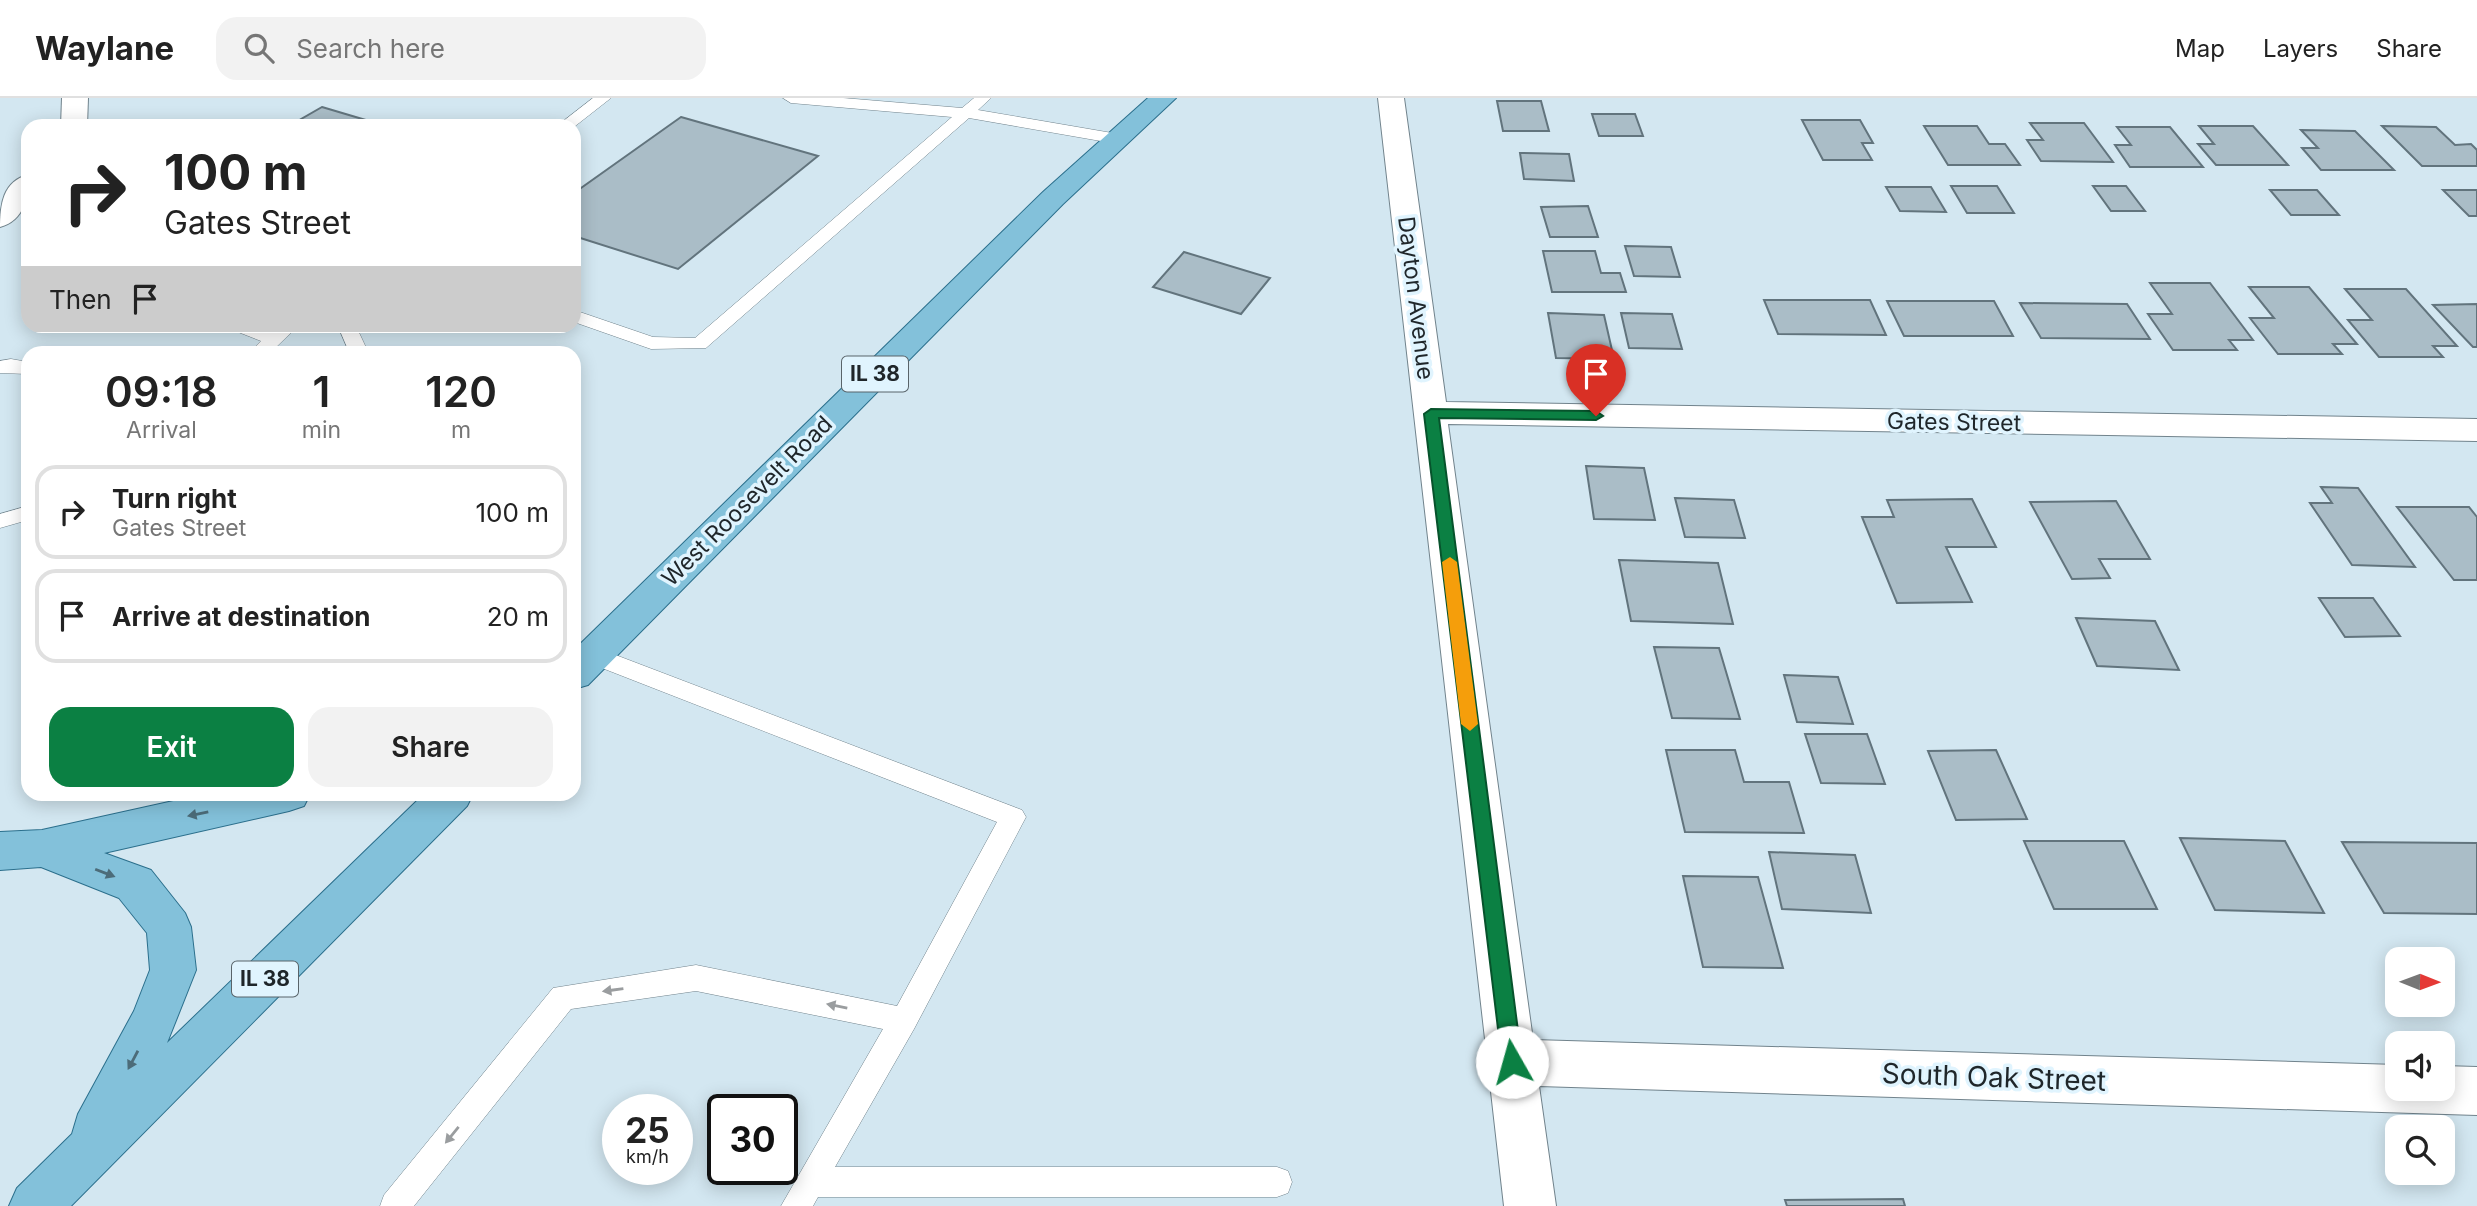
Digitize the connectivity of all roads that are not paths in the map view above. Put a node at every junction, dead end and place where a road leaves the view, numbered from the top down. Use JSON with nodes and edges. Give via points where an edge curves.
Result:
{"nodes":[{"id":1,"x":75,"y":98,"type":"edge"},
{"id":2,"x":603,"y":98,"type":"edge"},
{"id":3,"x":791,"y":98,"type":"edge"},
{"id":4,"x":983,"y":98,"type":"edge"},
{"id":5,"x":1163,"y":98,"type":"edge"},
{"id":6,"x":1391,"y":98,"type":"edge"},
{"id":7,"x":965,"y":113,"type":"junction"},
{"id":8,"x":74,"y":119,"type":"edge"},
{"id":9,"x":574,"y":119,"type":"edge"},
{"id":10,"x":1118,"y":139,"type":"junction"},
{"id":11,"x":21,"y":192,"type":"edge"},
{"id":12,"x":0,"y":218,"type":"edge"},
{"id":13,"x":581,"y":318,"type":"edge"},
{"id":14,"x":258,"y":333,"type":"edge"},
{"id":15,"x":281,"y":333,"type":"edge"},
{"id":16,"x":274,"y":339,"type":"junction"},
{"id":17,"x":266,"y":346,"type":"edge"},
{"id":18,"x":0,"y":367,"type":"edge"},
{"id":19,"x":21,"y":367,"type":"edge"},
{"id":20,"x":1431,"y":414,"type":"junction"},
{"id":21,"x":2477,"y":430,"type":"edge"},
{"id":22,"x":21,"y":515,"type":"edge"},
{"id":23,"x":0,"y":521,"type":"edge"},
{"id":24,"x":583,"y":664,"type":"edge"},
{"id":25,"x":256,"y":801,"type":"edge"},
{"id":26,"x":445,"y":801,"type":"edge"},
{"id":27,"x":21,"y":850,"type":"edge"},
{"id":28,"x":904,"y":1020,"type":"junction"},
{"id":29,"x":1512,"y":1062,"type":"junction"},
{"id":30,"x":2477,"y":1091,"type":"edge"},
{"id":31,"x":78,"y":1164,"type":"junction"},
{"id":32,"x":1277,"y":1182,"type":"dead end"},
{"id":33,"x":803,"y":1194,"type":"edge"},
{"id":34,"x":35,"y":1206,"type":"edge"},
{"id":35,"x":395,"y":1206,"type":"edge"},
{"id":36,"x":1530,"y":1206,"type":"edge"}],
"edges":[{"from":1,"to":8,"type":"street"},
{"from":2,"to":9,"type":"lane"},
{"from":3,"to":7,"type":"lane"},
{"from":4,"to":7,"type":"lane"},
{"from":5,"to":10,"type":"main road","name":"West Roosevelt Road","number":"IL 38"},
{"from":6,"to":20,"type":"street","name":"Dayton Avenue"},
{"from":7,"to":10,"type":"lane"},
{"from":7,"to":13,"type":"lane","via":[[699,344],[651,343]]},
{"from":10,"to":24,"type":"main road","name":"West Roosevelt Road","number":"IL 38"},
{"from":11,"to":12,"type":"street"},
{"from":14,"to":16,"type":"lane"},
{"from":15,"to":16,"type":"lane"},
{"from":16,"to":17,"type":"lane"},
{"from":18,"to":19,"type":"lane"},
{"from":20,"to":21,"type":"street","name":"Gates Street"},
{"from":20,"to":29,"type":"street","name":"Dayton Avenue"},
{"from":22,"to":23,"type":"lane"},
{"from":24,"to":28,"type":"lane","via":[[1013,817]]},
{"from":25,"to":27,"type":"main road","one_way":true},
{"from":26,"to":31,"type":"main road","number":"IL 38"},
{"from":27,"to":31,"type":"main road","one_way":true,"via":[[135,884],[169,927],[173,970],[153,1022]]},
{"from":28,"to":33,"type":"lane"},
{"from":28,"to":35,"type":"lane","one_way":true,"via":[[696,978],[563,997]]},
{"from":29,"to":30,"type":"street","name":"South Oak Street"},
{"from":29,"to":36,"type":"street","name":"Dayton Avenue"},
{"from":31,"to":34,"type":"main road","number":"IL 38"},
{"from":32,"to":33,"type":"lane"}]}
